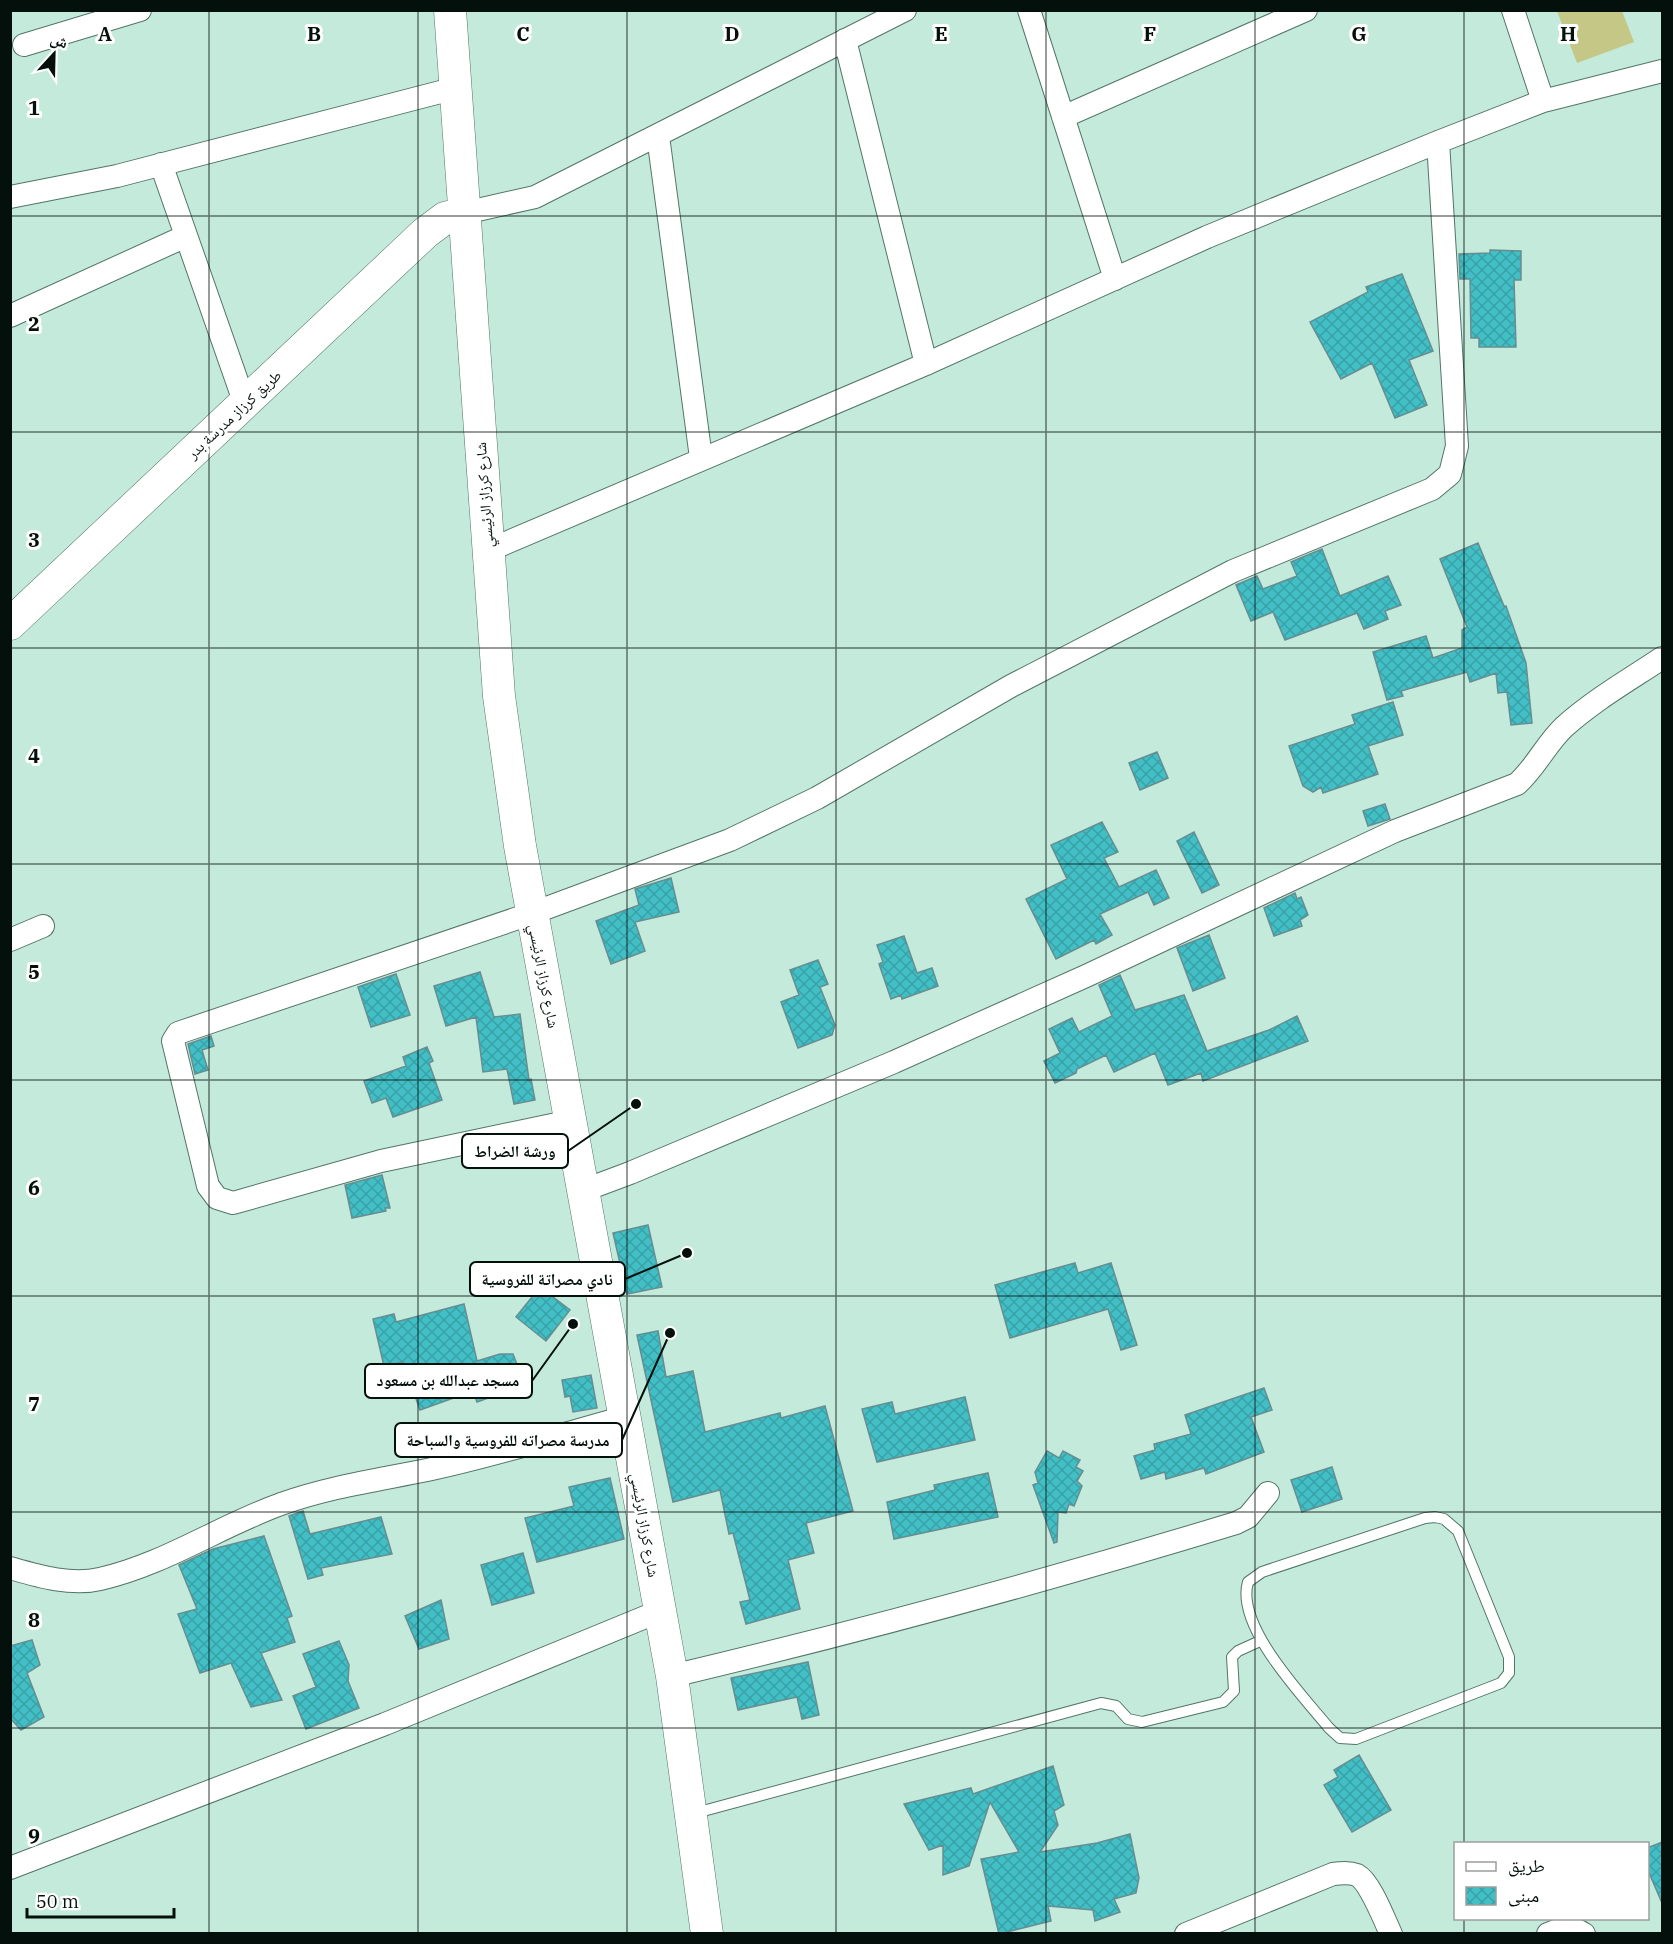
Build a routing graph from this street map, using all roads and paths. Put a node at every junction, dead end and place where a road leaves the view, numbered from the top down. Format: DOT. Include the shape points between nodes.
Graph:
graph roads {
  1 [pos="140,10"];
  2 [pos="450,10"];
  3 [pos="1029,10"];
  4 [pos="1306,10"];
  5 [pos="1513,10"];
  6 [pos="895,13"];
  7 [pos="845,40"];
  8 [pos="24,45"];
  9 [pos="1662,71"];
  10 [pos="456,88"];
  11 [pos="1544,101"];
  12 [pos="1063,117"];
  13 [pos="658,136"];
  14 [pos="1438,142"];
  15 [pos="161,164"];
  16 [pos="10,197"];
  17 [pos="464,213"];
  18 [pos="186,236"];
  19 [pos="1115,279"];
  20 [pos="10,316"];
  21 [pos="926,364"];
  22 [pos="245,404"];
  23 [pos="701,458"];
  24 [pos="487,551"];
  25 [pos="10,624"];
  26 [pos="1662,658"];
  27 [pos="533,913"];
  28 [pos="43,926"];
  29 [pos="10,940"];
  30 [pos="571,1121"];
  31 [pos="582,1191"];
  32 [pos="625,1417"];
  33 [pos="1268,1493"];
  34 [pos="10,1568"];
  35 [pos="660,1611"];
  36 [pos="1260,1641"];
  37 [pos="672,1676"];
  38 [pos="692,1814"];
  39 [pos="10,1868"];
  40 [pos="707,1934"];
  41 [pos="1186,1934"];
  42 [pos="1391,1934"];
  43 [pos="1548,1934"];
  44 [pos="1584,1934"];
  1 -- 8 [label="street"];
  2 -- 10 [label="street, شارع كرزاز الرئيسي"];
  3 -- 12 [label="street"];
  4 -- 12 [label="street"];
  5 -- 11 [label="street"];
  6 -- 7 [label="street"];
  7 -- 13 [label="street"];
  7 -- 21 [label="street"];
  9 -- 11 [label="street"];
  10 -- 15 [label="street"];
  10 -- 17 [label="street, شارع كرزاز الرئيسي"];
  11 -- 14 [label="street"];
  12 -- 19 [label="street"];
  13 -- 17 [label="street" via="535,197"];
  13 -- 23 [label="street"];
  14 -- 19 [label="street"];
  14 -- 27 [label="street" via="1457,446 1450,474 1432,489 1233,572 1011,686 817,798 730,840"];
  15 -- 16 [label="street"];
  15 -- 18 [label="street"];
  17 -- 22 [label="street, طريق كرزاز مدرسة بدر" via="445,218 425,233"];
  17 -- 24 [label="street, شارع كرزاز الرئيسي"];
  18 -- 20 [label="street"];
  18 -- 22 [label="street"];
  19 -- 21 [label="street"];
  21 -- 23 [label="street"];
  22 -- 25 [label="street, طريق كرزاز مدرسة بدر"];
  23 -- 24 [label="street"];
  24 -- 27 [label="street, شارع كرزاز الرئيسي" via="499,696"];
  26 -- 31 [label="street" via="1562,728 1517,784 1395,831 894,1062"];
  27 -- 30 [label="street, شارع كرزاز الرئيسي"];
  27 -- 30 [label="street" via="222,1017 178,1033 174,1041 208,1186 217,1198 233,1203 381,1161"];
  28 -- 29 [label="street"];
  30 -- 31 [label="street, شارع كرزاز الرئيسي"];
  31 -- 32 [label="street, شارع كرزاز الرئيسي"];
  32 -- 34 [label="street" via="520,1447 357,1482 281,1504 135,1568 98,1580 49,1579"];
  32 -- 35 [label="street, شارع كرزاز الرئيسي"];
  33 -- 37 [label="street" via="1248,1517 1236,1523 910,1618"];
  35 -- 37 [label="street, شارع كرزاز الرئيسي"];
  35 -- 39 [label="street" via="374,1728"];
  36 -- 36 [label="lane" via="1334,1734 1348,1741 1501,1683 1511,1665 1458,1531 1435,1517 1254,1576 1248,1582 1246,1598"];
  36 -- 38 [label="lane" via="1232,1657 1234,1692 1223,1702 1142,1722 1128,1719 1116,1706 1101,1703"];
  37 -- 38 [label="street, شارع كرزاز الرئيسي"];
  38 -- 40 [label="street, شارع كرزاز الرئيسي"];
  41 -- 42 [label="street" via="1333,1874 1346,1873 1358,1876 1367,1885"];
  43 -- 44 [label="street" via="1562,1928 1575,1928"];
}
